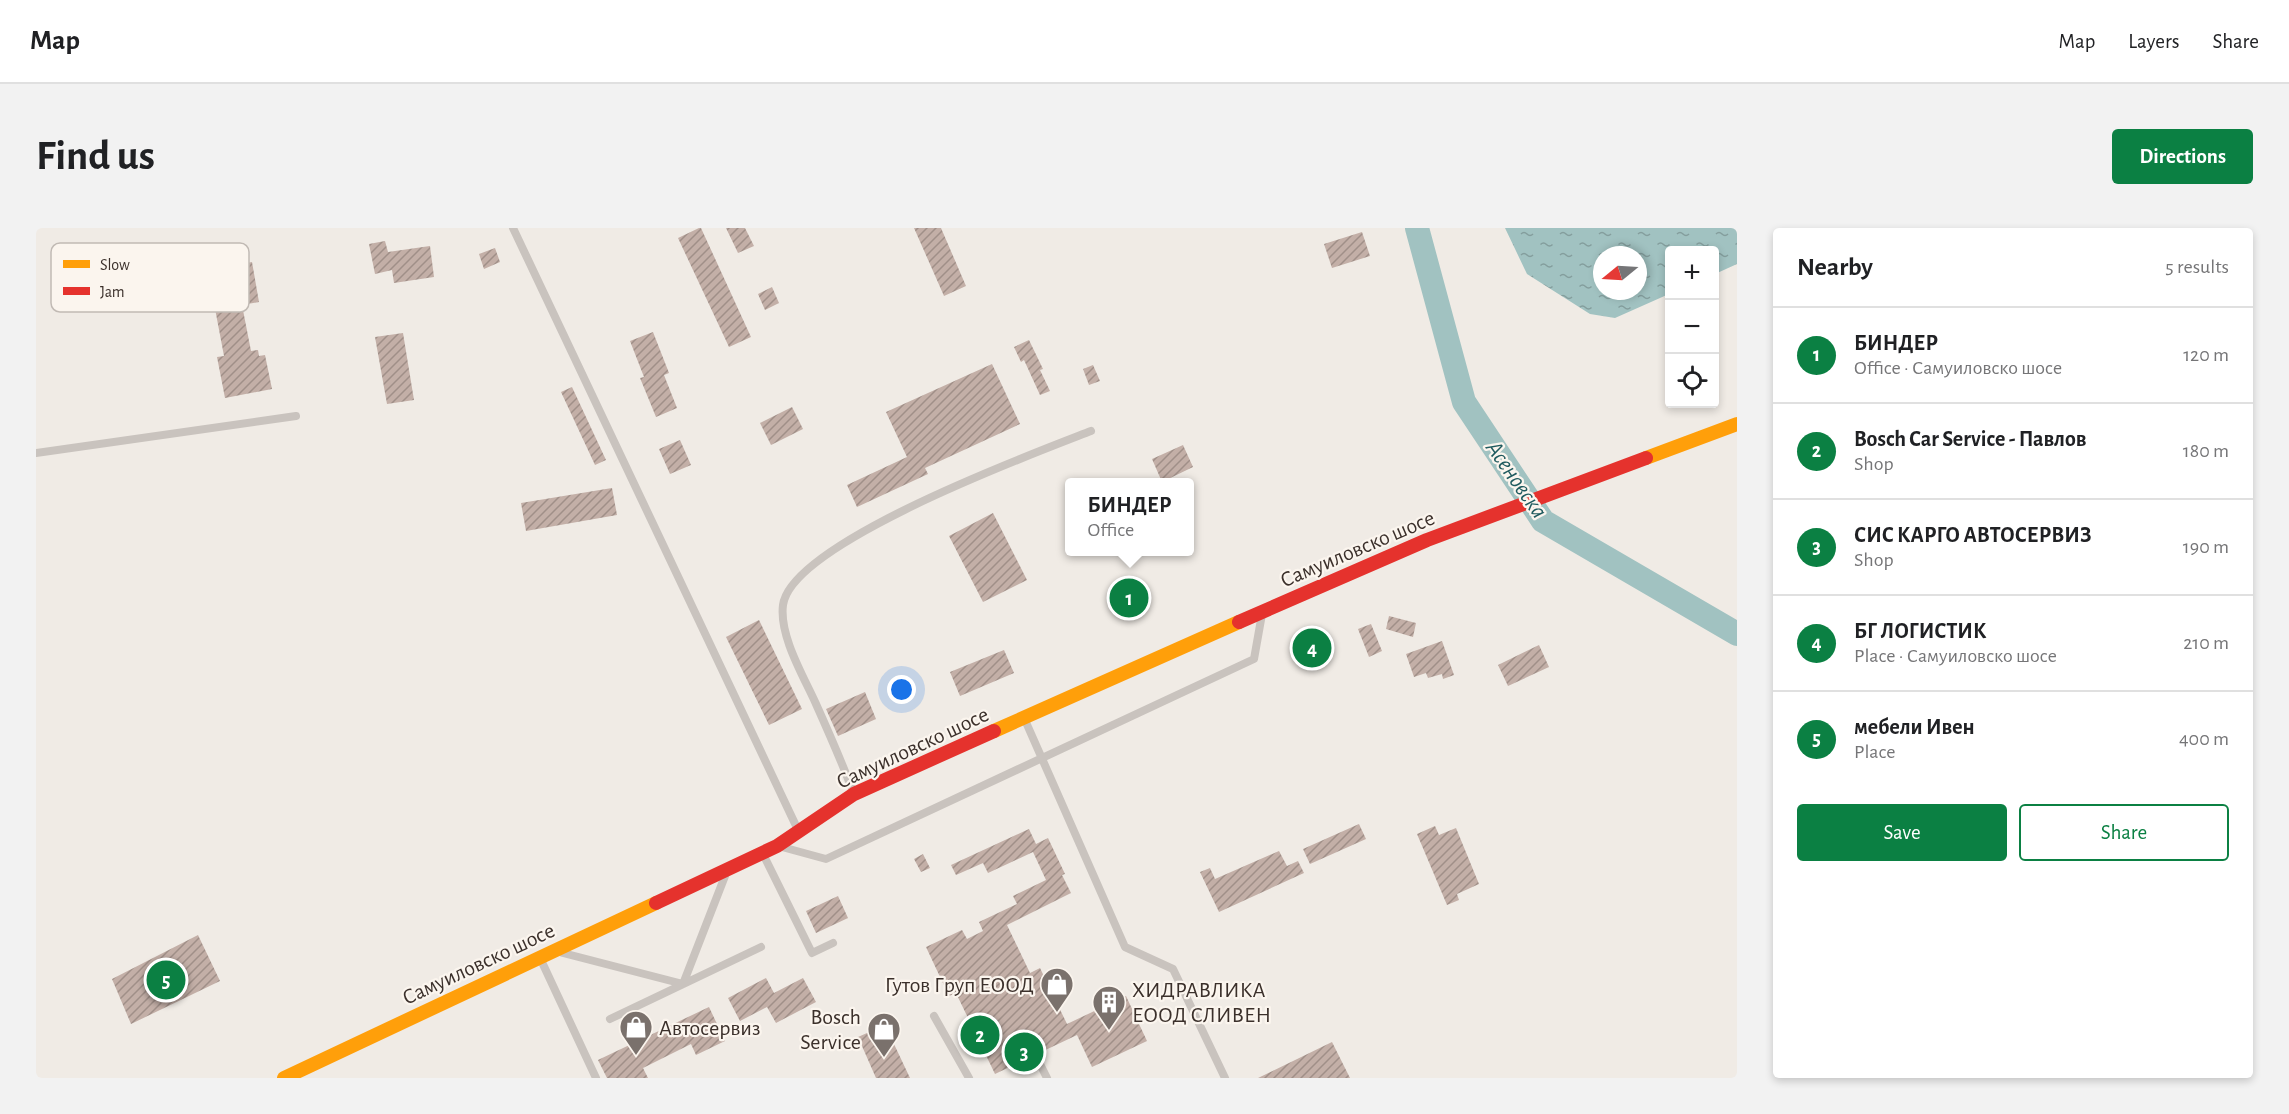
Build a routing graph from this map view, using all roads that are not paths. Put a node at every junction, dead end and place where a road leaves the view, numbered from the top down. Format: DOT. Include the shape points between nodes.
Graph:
graph roads {
  1 [pos="513,228"];
  2 [pos="296,416"];
  3 [pos="1737,424"];
  4 [pos="1090,431"];
  5 [pos="36,453"];
  6 [pos="1262,611"];
  7 [pos="1023,718"];
  8 [pos="1041,758"];
  9 [pos="854,794"];
  10 [pos="799,831"];
  11 [pos="777,846"];
  12 [pos="762,853"];
  13 [pos="728,869"];
  14 [pos="833,943"];
  15 [pos="761,947"];
  16 [pos="555,951"];
  17 [pos="540,958"];
  18 [pos="682,984"];
  19 [pos="934,1016"];
  20 [pos="610,1019"];
  21 [pos="1038,1060"];
  22 [pos="284,1078"];
  23 [pos="596,1078"];
  24 [pos="969,1078"];
  25 [pos="1047,1078"];
  26 [pos="1225,1078"];
  1 -- 10 [label="lane"];
  2 -- 5 [label="lane"];
  3 -- 6 [label="street, Самуиловско шосе" via="1473,523"];
  4 -- 9 [label="lane" via="906,509 826,553 795,579 783,605 785,634"];
  6 -- 7 [label="street, Самуиловско шосе"];
  6 -- 8 [label="lane" via="1254,659"];
  7 -- 8 [label="lane"];
  7 -- 9 [label="street, Самуиловско шосе"];
  8 -- 11 [label="lane" via="826,859"];
  8 -- 26 [label="lane" via="1125,947 1173,969"];
  9 -- 10 [label="street, Самуиловско шосе"];
  10 -- 11 [label="street, Самуиловско шосе"];
  11 -- 12 [label="street, Самуиловско шосе"];
  12 -- 13 [label="street, Самуиловско шосе"];
  12 -- 14 [label="lane" via="812,953"];
  13 -- 16 [label="street, Самуиловско шосе"];
  13 -- 18 [label="lane"];
  15 -- 18 [label="lane"];
  16 -- 17 [label="street, Самуиловско шосе"];
  16 -- 18 [label="lane"];
  17 -- 22 [label="street, Самуиловско шосе"];
  17 -- 23 [label="lane"];
  18 -- 20 [label="lane"];
  19 -- 24 [label="lane"];
  21 -- 25 [label="lane"];
}
